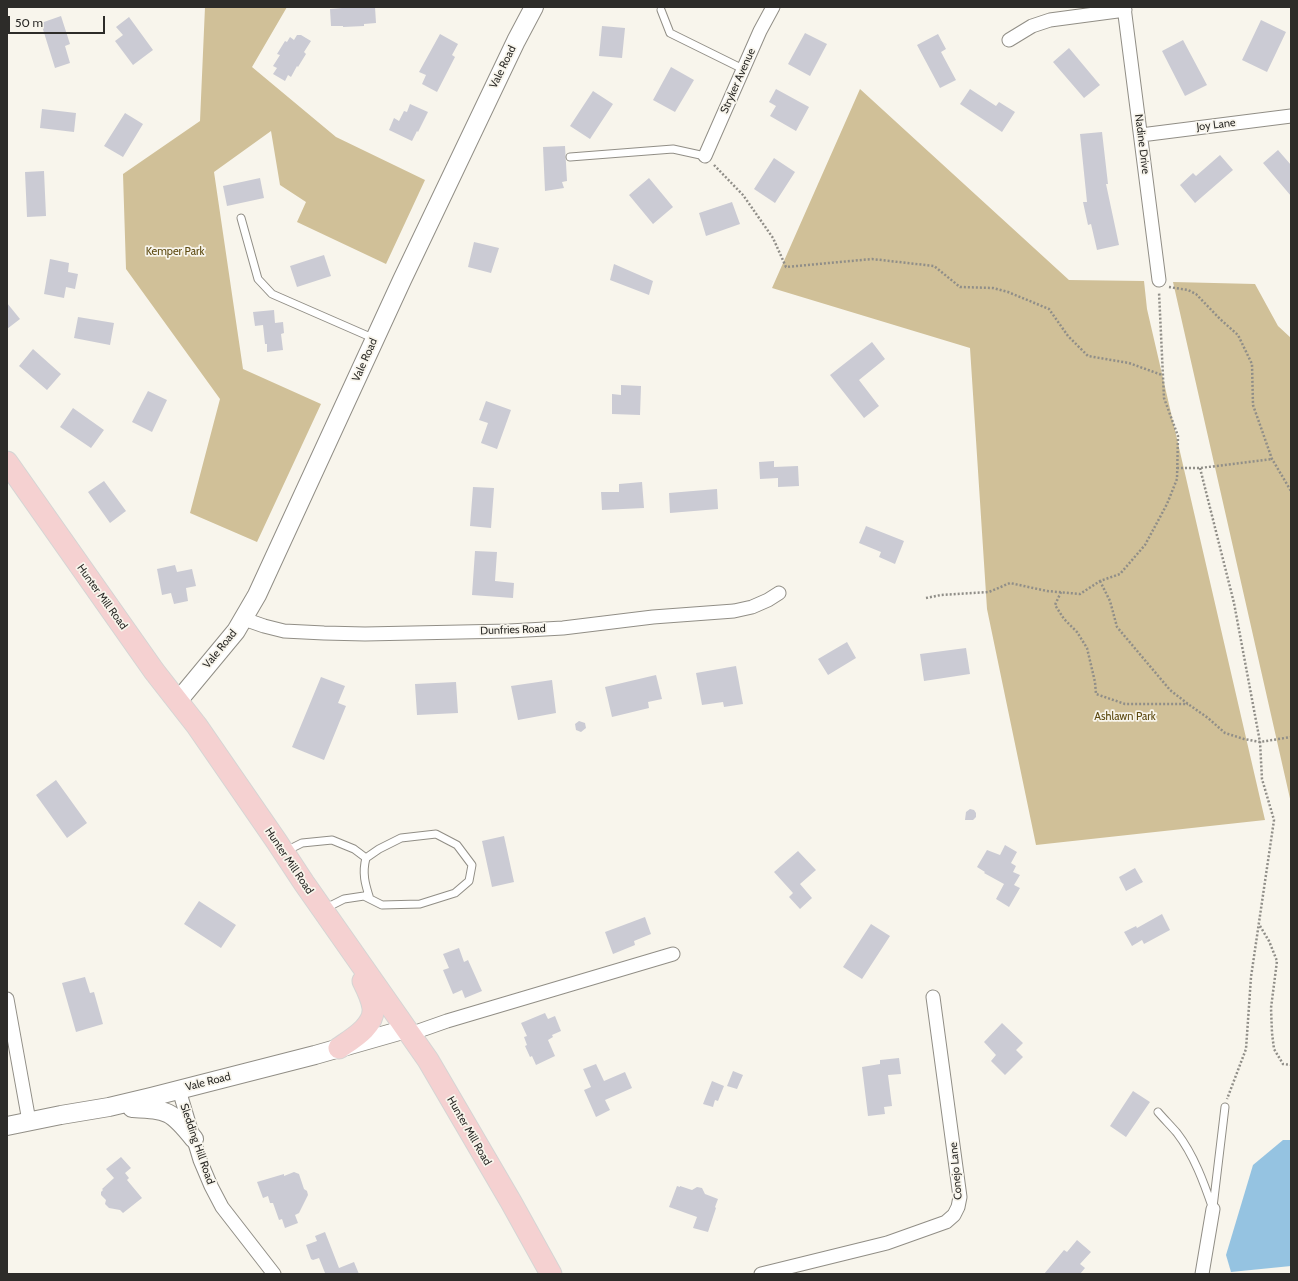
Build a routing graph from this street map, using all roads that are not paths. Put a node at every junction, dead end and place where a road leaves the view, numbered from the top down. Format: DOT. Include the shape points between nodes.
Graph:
graph roads {
  1 [pos="534,7"];
  2 [pos="774,7"];
  3 [pos="1125,9"];
  4 [pos="661,10"];
  5 [pos="1009,40"];
  6 [pos="743,69"];
  7 [pos="1291,116"];
  8 [pos="1141,135"];
  9 [pos="705,156"];
  10 [pos="570,157"];
  11 [pos="241,218"];
  12 [pos="1159,283"];
  13 [pos="375,339"];
  14 [pos="7,462"];
  15 [pos="779,593"];
  16 [pos="244,619"];
  17 [pos="178,701"];
  18 [pos="284,852"];
  19 [pos="366,858"];
  20 [pos="370,899"];
  21 [pos="322,910"];
  22 [pos="353,954"];
  23 [pos="673,954"];
  24 [pos="934,997"];
  25 [pos="7,999"];
  26 [pos="408,1031"];
  27 [pos="340,1048"];
  28 [pos="179,1090"];
  29 [pos="109,1107"];
  30 [pos="1225,1107"];
  31 [pos="1158,1112"];
  32 [pos="29,1121"];
  33 [pos="7,1126"];
  34 [pos="194,1139"];
  35 [pos="1213,1209"];
  36 [pos="274,1274"];
  37 [pos="551,1274"];
  38 [pos="761,1274"];
  39 [pos="1202,1274"];
  1 -- 13 [label="main road, Vale Road"];
  2 -- 6 [label="street, Stryker Avenue"];
  3 -- 5 [label="street" via="1050,20 1032,26"];
  3 -- 8 [label="street, Nadine Drive"];
  4 -- 6 [label="lane" via="670,33"];
  6 -- 9 [label="street, Stryker Avenue"];
  7 -- 8 [label="street, Joy Lane"];
  8 -- 12 [label="street, Nadine Drive"];
  9 -- 10 [label="lane" via="673,148"];
  11 -- 13 [label="lane" via="258,279 272,294"];
  13 -- 16 [label="main road, Vale Road" via="275,559"];
  14 -- 17 [label="main road, Hunter Mill Road"];
  15 -- 16 [label="street, Dunfries Road" via="752,607 734,611 509,631 324,633 284,631"];
  16 -- 17 [label="main road, Vale Road"];
  17 -- 18 [label="main road, Hunter Mill Road"];
  18 -- 19 [label="lane" via="302,843 332,840 354,849"];
  18 -- 21 [label="main road, Hunter Mill Road"];
  19 -- 20 [label="lane" via="363,869"];
  19 -- 20 [label="lane" via="401,838 436,834 457,845 472,865 469,881 455,893 420,904 382,905"];
  20 -- 21 [label="lane" via="364,896 344,899"];
  21 -- 22 [label="main road, Hunter Mill Road"];
  22 -- 26 [label="main road, Hunter Mill Road"];
  22 -- 27 [label="main road" via="372,1003 373,1013 365,1028"];
  23 -- 26 [label="street"];
  24 -- 38 [label="street, Conejo Lane" via="960,1197 954,1215 946,1222 887,1242"];
  25 -- 32 [label="street"];
  26 -- 27 [label="main road, Vale Road"];
  26 -- 37 [label="main road, Hunter Mill Road" via="428,1060"];
  27 -- 28 [label="main road, Vale Road"];
  28 -- 29 [label="main road, Vale Road"];
  28 -- 34 [label="street, Sledding Hill Road"];
  29 -- 32 [label="main road, Vale Road"];
  29 -- 34 [label="main road" via="165,1111 176,1117"];
  30 -- 35 [label="lane"];
  31 -- 35 [label="lane" via="1193,1158"];
  32 -- 33 [label="main road, Vale Road"];
  34 -- 36 [label="street, Sledding Hill Road" via="211,1186 222,1207"];
  35 -- 39 [label="street"];
}
